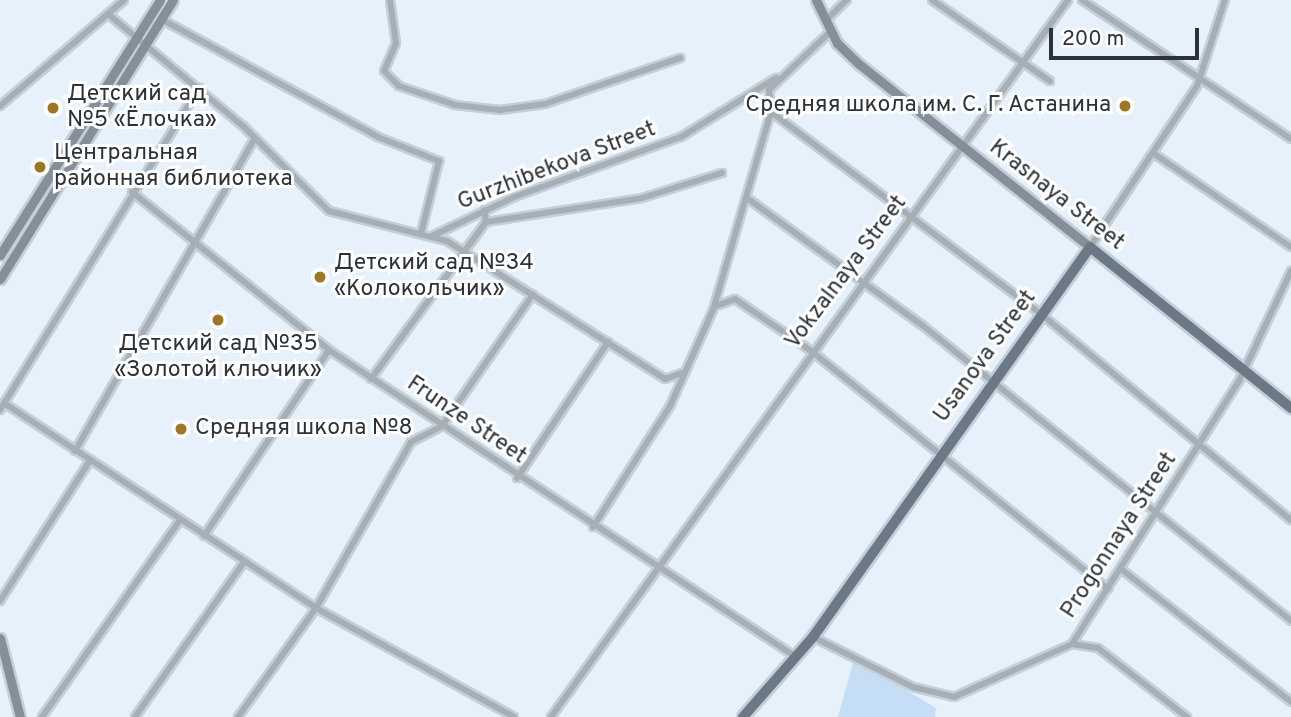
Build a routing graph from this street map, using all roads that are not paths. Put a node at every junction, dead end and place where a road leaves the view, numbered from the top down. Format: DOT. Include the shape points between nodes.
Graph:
graph roads {
  1 [pos="124,0"];
  2 [pos="160,0"];
  3 [pos="173,0"];
  4 [pos="390,0"];
  5 [pos="816,0"];
  6 [pos="847,0"];
  7 [pos="932,0"];
  8 [pos="1068,0"];
  9 [pos="1082,0"];
  10 [pos="1225,0"];
  11 [pos="108,14"];
  12 [pos="161,19"];
  13 [pos="827,20"];
  14 [pos="830,32"];
  15 [pos="135,39"];
  16 [pos="144,47"];
  17 [pos="680,58"];
  18 [pos="1024,63"];
  19 [pos="780,75"];
  20 [pos="1199,79"];
  21 [pos="1050,81"];
  22 [pos="199,88"];
  23 [pos="0,106"];
  24 [pos="771,112"];
  25 [pos="255,138"];
  26 [pos="1291,139"];
  27 [pos="963,147"];
  28 [pos="1153,153"];
  29 [pos="722,173"];
  30 [pos="132,192"];
  31 [pos="747,198"];
  32 [pos="484,210"];
  33 [pos="914,215"];
  34 [pos="486,222"];
  35 [pos="421,233"];
  36 [pos="432,236"];
  37 [pos="197,242"];
  38 [pos="1090,247"];
  39 [pos="1291,247"];
  40 [pos="463,250"];
  41 [pos="0,256"];
  42 [pos="9,264"];
  43 [pos="1291,271"];
  44 [pos="0,279"];
  45 [pos="863,279"];
  46 [pos="533,294"];
  47 [pos="713,310"];
  48 [pos="1041,314"];
  49 [pos="608,342"];
  50 [pos="329,350"];
  51 [pos="810,350"];
  52 [pos="1242,368"];
  53 [pos="685,372"];
  54 [pos="371,379"];
  55 [pos="991,383"];
  56 [pos="2,407"];
  57 [pos="1291,408"];
  58 [pos="442,426"];
  59 [pos="1200,445"];
  60 [pos="75,450"];
  61 [pos="938,455"];
  62 [pos="90,460"];
  63 [pos="517,478"];
  64 [pos="1157,514"];
  65 [pos="180,520"];
  66 [pos="1291,520"];
  67 [pos="593,527"];
  68 [pos="204,536"];
  69 [pos="244,562"];
  70 [pos="656,568"];
  71 [pos="1121,569"];
  72 [pos="1108,589"];
  73 [pos="0,601"];
  74 [pos="316,608"];
  75 [pos="1291,621"];
  76 [pos="813,637"];
  77 [pos="0,638"];
  78 [pos="1072,644"];
  79 [pos="796,657"];
  80 [pos="1291,702"];
  81 [pos="20,717"];
  82 [pos="42,717"];
  83 [pos="135,717"];
  84 [pos="239,717"];
  85 [pos="514,717"];
  86 [pos="551,717"];
  87 [pos="743,717"];
  88 [pos="1187,717"];
  1 -- 11 [label="street"];
  2 -- 15 [label="street"];
  3 -- 12 [label="street"];
  4 -- 17 [label="street" via="396,43 384,71 408,90 455,105 500,110 545,104"];
  5 -- 13 [label="street, Krasnaya Street"];
  6 -- 13 [label="street"];
  7 -- 18 [label="street"];
  8 -- 18 [label="street, Vokzalnaya Street"];
  9 -- 20 [label="street"];
  10 -- 20 [label="street, Usanova Street"];
  11 -- 15 [label="street"];
  11 -- 23 [label="street"];
  12 -- 16 [label="street"];
  12 -- 35 [label="street" via="377,137 439,162"];
  13 -- 14 [label="street, Krasnaya Street"];
  14 -- 19 [label="street, Gurzhibekova Street"];
  14 -- 27 [label="street, Krasnaya Street" via="859,64"];
  15 -- 16 [label="street"];
  15 -- 41 [label="street"];
  16 -- 22 [label="street"];
  16 -- 42 [label="street"];
  18 -- 21 [label="street"];
  18 -- 27 [label="street, Vokzalnaya Street"];
  19 -- 24 [label="street" via="766,99"];
  19 -- 32 [label="street, Gurzhibekova Street" via="681,137"];
  20 -- 26 [label="street"];
  20 -- 28 [label="street, Usanova Street"];
  22 -- 25 [label="street"];
  22 -- 30 [label="street"];
  24 -- 31 [label="street"];
  24 -- 33 [label="street"];
  25 -- 35 [label="street" via="341,219"];
  25 -- 37 [label="street"];
  27 -- 33 [label="street, Vokzalnaya Street"];
  27 -- 38 [label="street, Krasnaya Street"];
  28 -- 38 [label="street, Usanova Street"];
  28 -- 39 [label="street"];
  29 -- 34 [label="street" via="642,198"];
  30 -- 37 [label="street, Frunze Street"];
  30 -- 56 [label="street"];
  31 -- 45 [label="street"];
  31 -- 47 [label="street"];
  32 -- 34 [label="street"];
  32 -- 36 [label="street, Gurzhibekova Street"];
  33 -- 45 [label="street, Vokzalnaya Street"];
  33 -- 48 [label="street"];
  34 -- 40 [label="street"];
  35 -- 36 [label="street"];
  36 -- 40 [label="street"];
  37 -- 50 [label="street, Frunze Street"];
  37 -- 60 [label="street"];
  38 -- 48 [label="main road, Usanova Street"];
  38 -- 52 [label="main road, Krasnaya Street"];
  40 -- 46 [label="street"];
  40 -- 54 [label="street"];
  41 -- 42 [label="street"];
  42 -- 44 [label="street"];
  43 -- 52 [label="street, Progonnaya Street"];
  45 -- 51 [label="street, Vokzalnaya Street"];
  45 -- 55 [label="street"];
  46 -- 49 [label="street"];
  46 -- 58 [label="street"];
  47 -- 51 [label="street" via="735,299"];
  47 -- 53 [label="street"];
  48 -- 55 [label="main road, Usanova Street"];
  48 -- 59 [label="street"];
  49 -- 53 [label="street" via="665,379"];
  49 -- 63 [label="street"];
  50 -- 54 [label="street, Frunze Street"];
  50 -- 68 [label="street"];
  51 -- 61 [label="street"];
  51 -- 70 [label="street, Vokzalnaya Street"];
  52 -- 57 [label="main road, Krasnaya Street"];
  52 -- 59 [label="street, Progonnaya Street"];
  53 -- 67 [label="street"];
  54 -- 58 [label="street, Frunze Street"];
  55 -- 61 [label="main road, Usanova Street"];
  55 -- 64 [label="street"];
  56 -- 60 [label="street"];
  58 -- 63 [label="street, Frunze Street"];
  58 -- 74 [label="street" via="411,443"];
  59 -- 64 [label="street, Progonnaya Street"];
  59 -- 66 [label="street"];
  60 -- 62 [label="street"];
  61 -- 72 [label="street"];
  61 -- 76 [label="main road, Usanova Street"];
  62 -- 65 [label="street"];
  62 -- 73 [label="street"];
  63 -- 67 [label="street, Frunze Street"];
  64 -- 71 [label="street, Progonnaya Street"];
  64 -- 75 [label="street"];
  65 -- 68 [label="street"];
  65 -- 82 [label="street"];
  67 -- 70 [label="street, Frunze Street"];
  68 -- 69 [label="street"];
  69 -- 74 [label="street"];
  69 -- 83 [label="street"];
  70 -- 79 [label="street, Frunze Street"];
  70 -- 86 [label="street, Vokzalnaya Street"];
  71 -- 72 [label="street, Progonnaya Street"];
  71 -- 80 [label="street"];
  72 -- 78 [label="street, Progonnaya Street"];
  74 -- 84 [label="street"];
  74 -- 85 [label="street"];
  76 -- 78 [label="street, Progonnaya Street" via="913,687 954,697"];
  76 -- 79 [label="main road, Usanova Street"];
  77 -- 81 [label="street"];
  78 -- 88 [label="street" via="1098,648"];
  79 -- 87 [label="main road, Usanova Street"];
}
